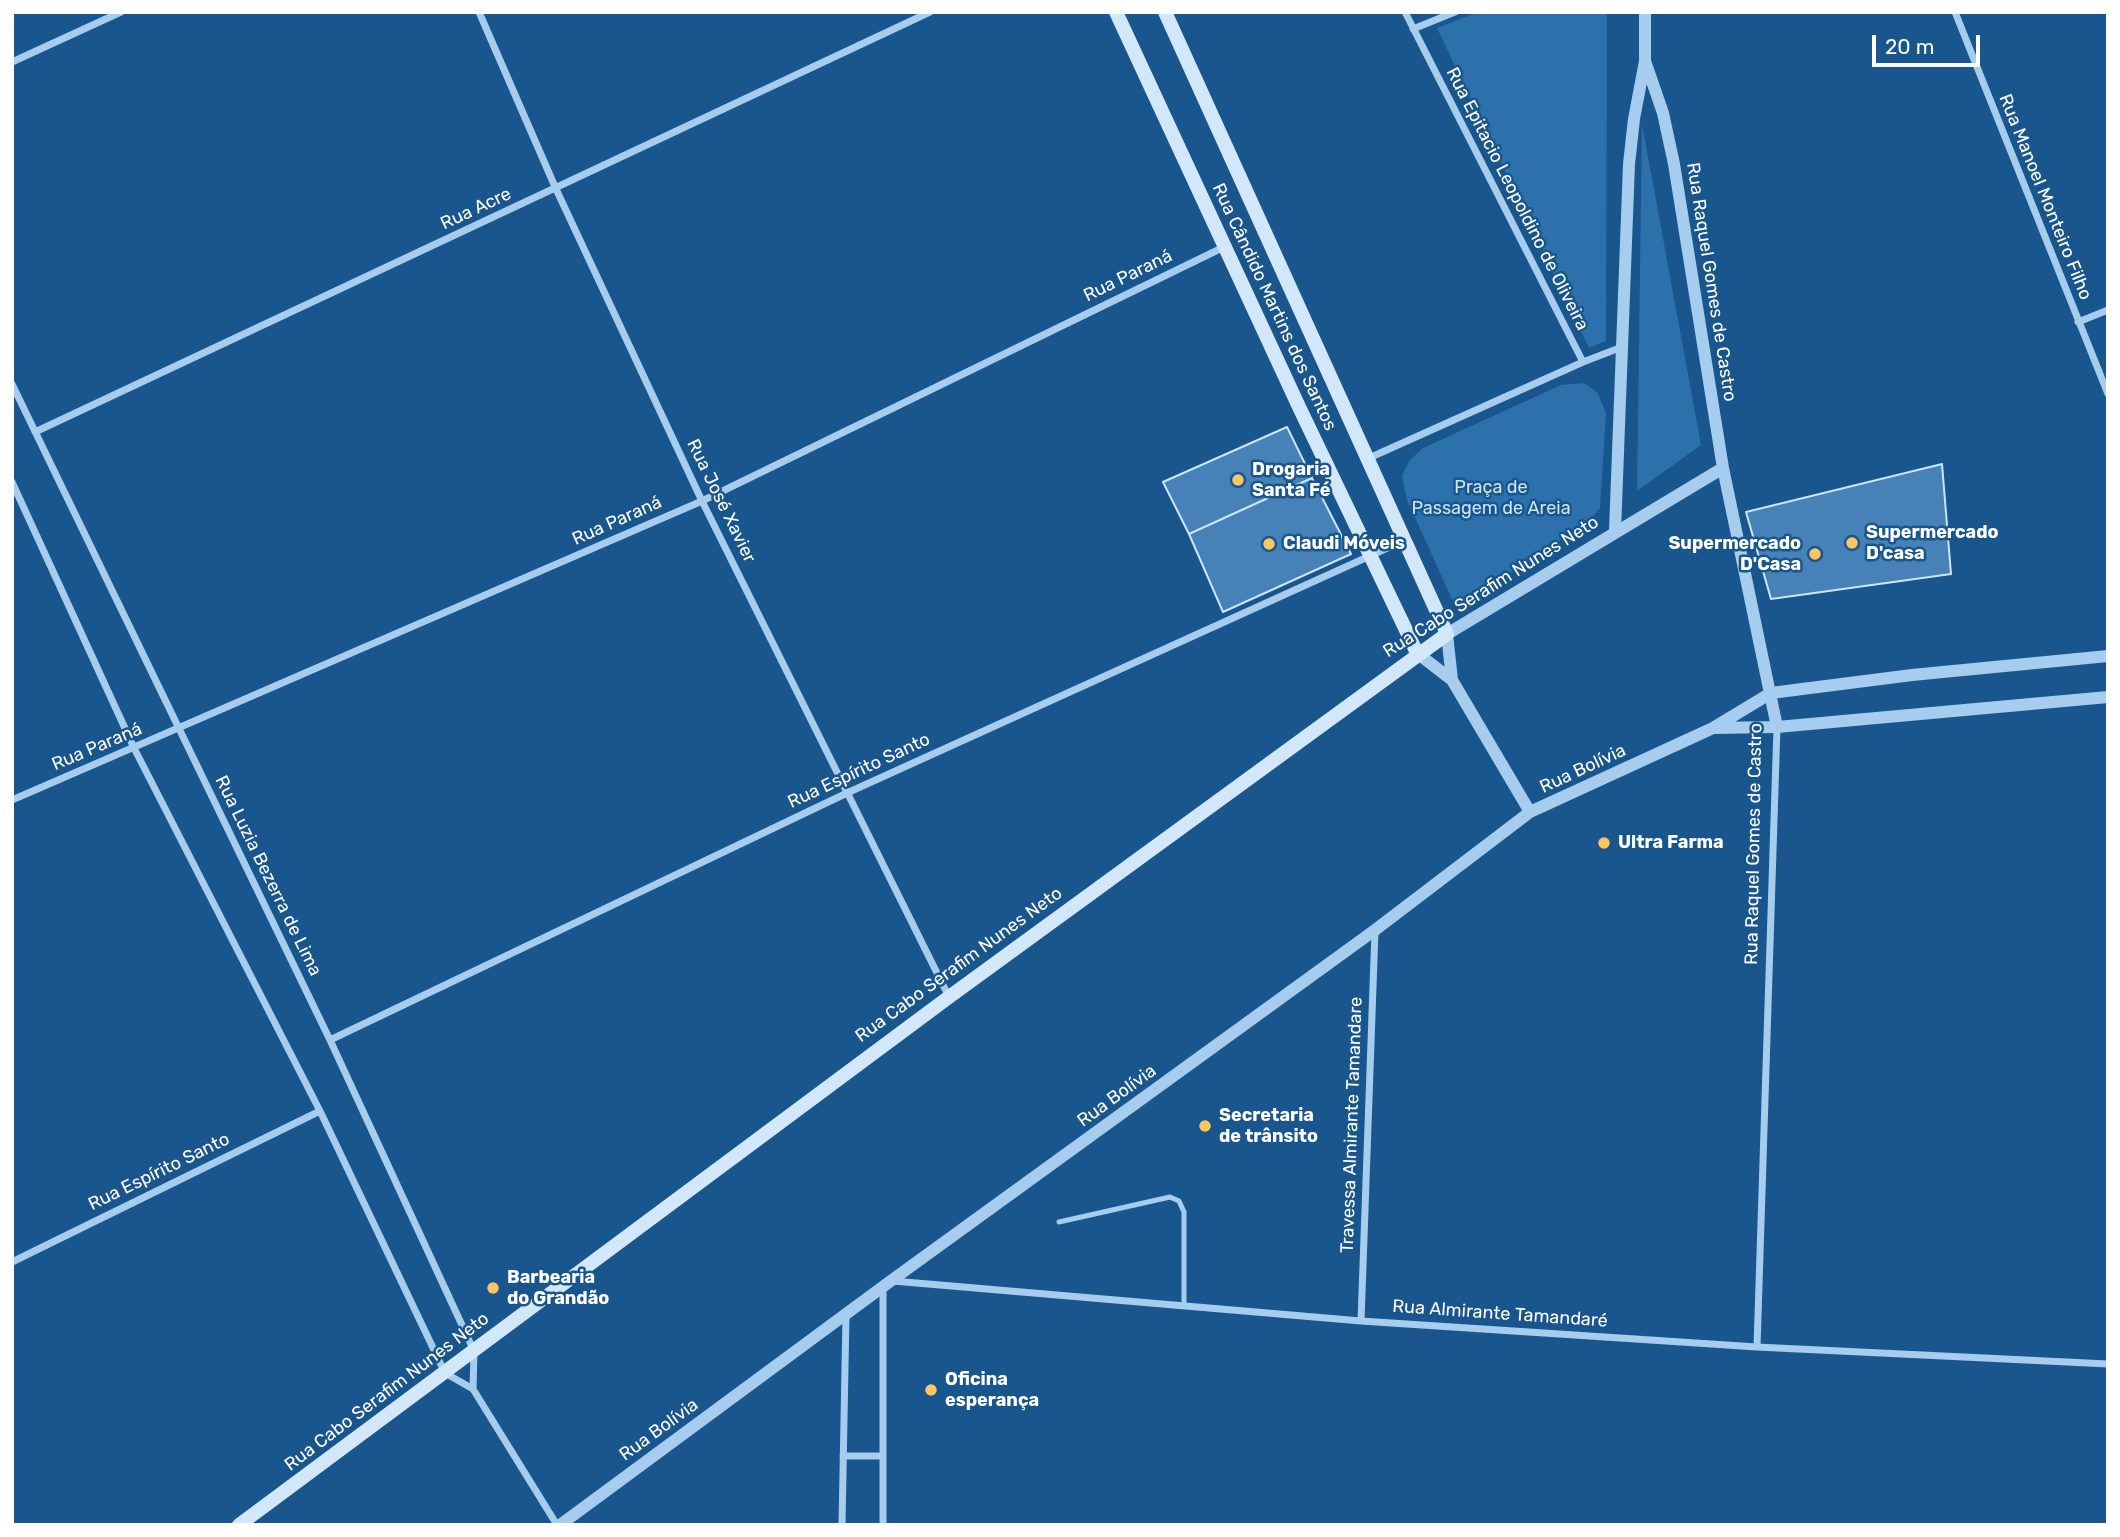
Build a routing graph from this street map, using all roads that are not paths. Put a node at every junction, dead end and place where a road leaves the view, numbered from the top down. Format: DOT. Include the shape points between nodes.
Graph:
graph roads {
  1 [pos="121,12"];
  2 [pos="479,12"];
  3 [pos="930,12"];
  4 [pos="1116,12"];
  5 [pos="1164,12"];
  6 [pos="1405,12"];
  7 [pos="1455,12"];
  8 [pos="1955,12"];
  9 [pos="1647,13"];
  10 [pos="1413,29"];
  11 [pos="1645,61"];
  12 [pos="12,62"];
  13 [pos="556,188"];
  14 [pos="1224,247"];
  15 [pos="2108,310"];
  16 [pos="2078,322"];
  17 [pos="1622,347"];
  18 [pos="1583,362"];
  19 [pos="12,384"];
  20 [pos="2108,394"];
  21 [pos="35,432"];
  22 [pos="1368,458"];
  23 [pos="1723,468"];
  24 [pos="12,482"];
  25 [pos="702,502"];
  26 [pos="1615,531"];
  27 [pos="1405,539"];
  28 [pos="1369,555"];
  29 [pos="1447,634"];
  30 [pos="1417,653"];
  31 [pos="2108,656"];
  32 [pos="1452,680"];
  33 [pos="1771,693"];
  34 [pos="2108,697"];
  35 [pos="1777,727"];
  36 [pos="1713,728"];
  37 [pos="180,729"];
  38 [pos="134,748"];
  39 [pos="847,793"];
  40 [pos="12,800"];
  41 [pos="1530,812"];
  42 [pos="1375,930"];
  43 [pos="948,997"];
  44 [pos="330,1040"];
  45 [pos="320,1111"];
  46 [pos="1059,1222"];
  47 [pos="12,1262"];
  48 [pos="887,1284"];
  49 [pos="1184,1305"];
  50 [pos="846,1315"];
  51 [pos="1361,1321"];
  52 [pos="1757,1347"];
  53 [pos="474,1351"];
  54 [pos="2108,1364"];
  55 [pos="445,1373"];
  56 [pos="473,1389"];
  57 [pos="843,1456"];
  58 [pos="883,1456"];
  59 [pos="239,1525"];
  60 [pos="559,1525"];
  61 [pos="842,1525"];
  62 [pos="883,1525"];
  1 -- 12 [label="street"];
  2 -- 13 [label="street, Rua José Xavier"];
  3 -- 13 [label="street, Rua Acre"];
  4 -- 14 [label="main road, Rua Cândido Martins dos Santos"];
  5 -- 22 [label="main road, Rua Cândido Martins dos Santos"];
  6 -- 10 [label="street, Rua Epitacio Leopoldino de Oliveira"];
  7 -- 10 [label="street"];
  8 -- 16 [label="street, Rua Manoel Monteiro Filho"];
  9 -- 11 [label="street, Rua Raquel Gomes de Castro"];
  10 -- 18 [label="street, Rua Epitacio Leopoldino de Oliveira"];
  11 -- 17 [label="street, Rua Raquel Gomes de Castro" via="1629,164"];
  11 -- 23 [label="street, Rua Raquel Gomes de Castro" via="1674,164"];
  13 -- 21 [label="street, Rua Acre"];
  13 -- 25 [label="street, Rua José Xavier"];
  14 -- 25 [label="street, Rua Paraná"];
  14 -- 28 [label="main road, Rua Cândido Martins dos Santos"];
  15 -- 16 [label="street"];
  16 -- 20 [label="street, Rua Manoel Monteiro Filho"];
  17 -- 18 [label="street"];
  17 -- 26 [label="street, Rua Raquel Gomes de Castro"];
  18 -- 22 [label="street"];
  19 -- 21 [label="street, Rua Luzia Bezerra de Lima"];
  21 -- 37 [label="street, Rua Luzia Bezerra de Lima"];
  22 -- 27 [label="main road, Rua Cândido Martins dos Santos"];
  23 -- 26 [label="street, Rua Cabo Serafim Nunes Neto"];
  23 -- 33 [label="street, Rua Raquel Gomes de Castro"];
  24 -- 38 [label="street"];
  25 -- 37 [label="street, Rua Paraná"];
  25 -- 39 [label="street, Rua José Xavier"];
  26 -- 29 [label="street, Rua Cabo Serafim Nunes Neto"];
  27 -- 28 [label="street, Rua Espírito Santo"];
  27 -- 29 [label="main road, Rua Cândido Martins dos Santos"];
  28 -- 30 [label="main road, Rua Cândido Martins dos Santos"];
  28 -- 39 [label="street, Rua Espírito Santo"];
  29 -- 30 [label="main road, Rua Cabo Serafim Nunes Neto"];
  29 -- 32 [label="street, Rua Cândido Martins dos Santos"];
  30 -- 32 [label="street, Rua Cândido Martins dos Santos"];
  30 -- 43 [label="main road, Rua Cabo Serafim Nunes Neto"];
  31 -- 33 [label="street, Rua Bolívia"];
  32 -- 41 [label="street, Rua Cândido Martins dos Santos"];
  33 -- 35 [label="street, Rua Raquel Gomes de Castro"];
  33 -- 36 [label="street, Rua Bolívia"];
  34 -- 35 [label="street, Rua Bolívia"];
  35 -- 36 [label="street, Rua Bolívia"];
  35 -- 52 [label="street, Rua Raquel Gomes de Castro"];
  36 -- 41 [label="street, Rua Bolívia"];
  37 -- 38 [label="street, Rua Paraná"];
  37 -- 44 [label="street, Rua Luzia Bezerra de Lima"];
  38 -- 40 [label="street, Rua Paraná"];
  38 -- 45 [label="street"];
  39 -- 43 [label="street, Rua José Xavier"];
  39 -- 44 [label="street, Rua Espírito Santo"];
  41 -- 42 [label="street, Rua Bolívia"];
  42 -- 48 [label="street, Rua Bolívia"];
  42 -- 51 [label="street, Travessa Almirante Tamandare"];
  43 -- 53 [label="main road, Rua Cabo Serafim Nunes Neto"];
  44 -- 53 [label="street, Rua Luzia Bezerra de Lima"];
  45 -- 47 [label="street, Rua Espírito Santo"];
  45 -- 55 [label="street"];
  46 -- 49 [label="lane" via="1170,1197 1179,1201 1184,1212"];
  48 -- 49 [label="street, Rua Almirante Tamandaré"];
  48 -- 50 [label="street, Rua Bolívia"];
  48 -- 58 [label="street"];
  49 -- 51 [label="street, Rua Almirante Tamandaré"];
  50 -- 57 [label="street"];
  50 -- 60 [label="street, Rua Bolívia"];
  51 -- 52 [label="street, Rua Almirante Tamandaré"];
  52 -- 54 [label="street, Rua Almirante Tamandaré"];
  53 -- 55 [label="main road, Rua Cabo Serafim Nunes Neto"];
  53 -- 56 [label="street, Rua Luzia Bezerra de Lima"];
  55 -- 56 [label="street"];
  55 -- 59 [label="main road, Rua Cabo Serafim Nunes Neto"];
  56 -- 60 [label="street"];
  57 -- 58 [label="street"];
  57 -- 61 [label="street"];
  58 -- 62 [label="street"];
}
